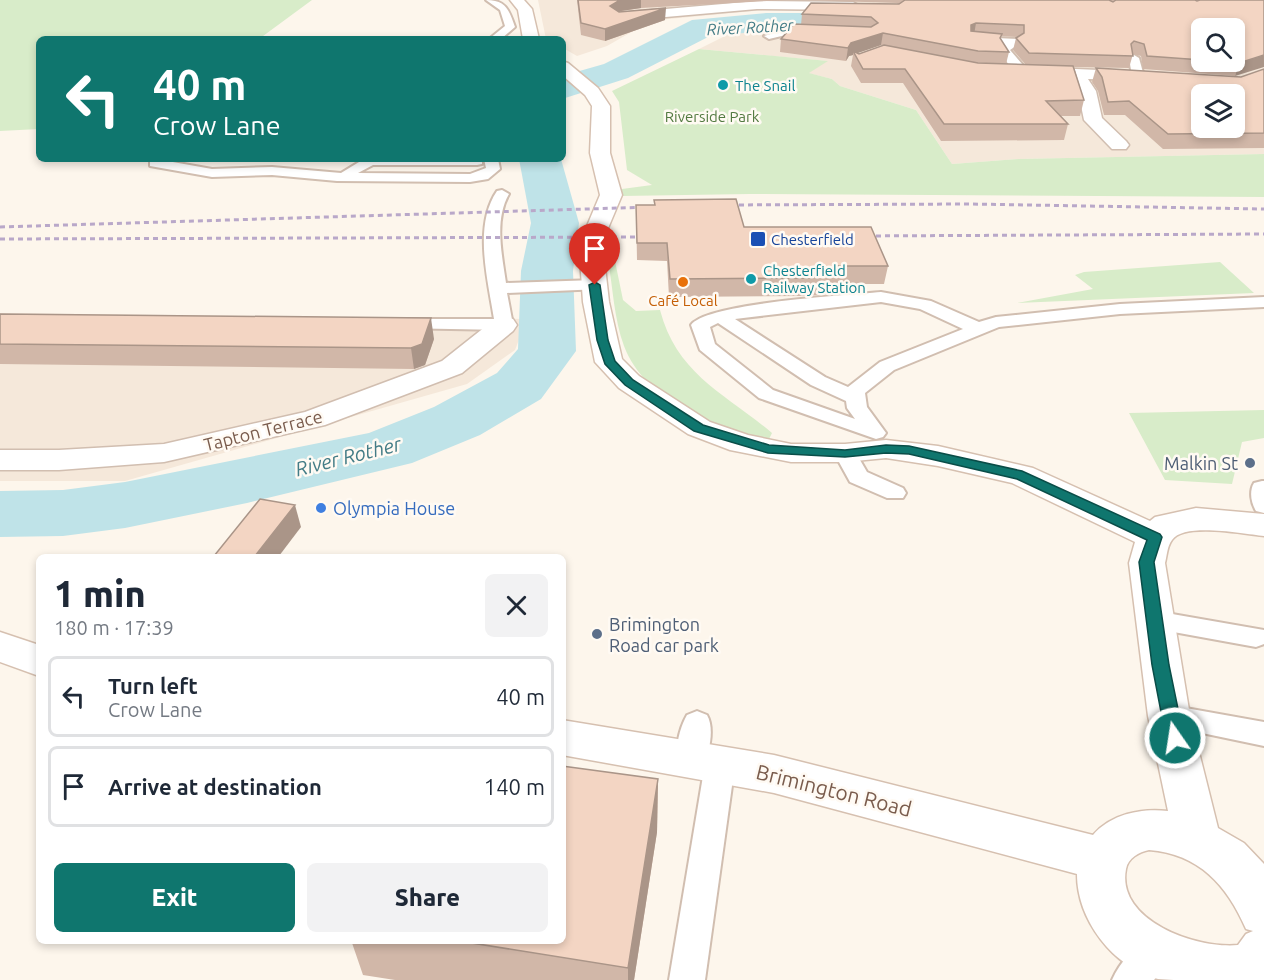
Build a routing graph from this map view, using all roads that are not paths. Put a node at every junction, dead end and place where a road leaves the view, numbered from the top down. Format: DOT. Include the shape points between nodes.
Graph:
graph roads {
  1 [pos="491,0"];
  2 [pos="517,0"];
  3 [pos="867,7"];
  4 [pos="618,17"];
  5 [pos="835,33"];
  6 [pos="498,36"];
  7 [pos="530,36"];
  8 [pos="769,36"];
  9 [pos="974,39"];
  10 [pos="1134,58"];
  11 [pos="567,69"];
  12 [pos="996,71"];
  13 [pos="1023,72"];
  14 [pos="1076,74"];
  15 [pos="1144,77"];
  16 [pos="1079,127"];
  17 [pos="1101,127"];
  18 [pos="1119,145"];
  19 [pos="369,162"];
  20 [pos="492,162"];
  21 [pos="155,163"];
  22 [pos="344,177"];
  23 [pos="502,194"];
  24 [pos="586,285"];
  25 [pos="503,288"];
  26 [pos="1264,302"];
  27 [pos="719,316"];
  28 [pos="384,324"];
  29 [pos="504,325"];
  30 [pos="977,328"];
  31 [pos="855,398"];
  32 [pos="881,441"];
  33 [pos="845,453"];
  34 [pos="0,460"];
  35 [pos="895,493"];
  36 [pos="1264,525"];
  37 [pos="1151,550"];
  38 [pos="1155,620"];
  39 [pos="1256,637"];
  40 [pos="0,647"];
  41 [pos="36,660"];
  42 [pos="1169,716"];
  43 [pos="1264,734"];
  44 [pos="566,737"];
  45 [pos="703,749"];
  46 [pos="1198,841"];
  47 [pos="1102,859"];
  48 [pos="1262,902"];
  49 [pos="1141,968"];
  50 [pos="1237,970"];
  51 [pos="687,980"];
  1 -- 6 [label="lane" via="504,9 510,27"];
  2 -- 7 [label="street" via="525,9"];
  3 -- 4 [label="street" via="758,5"];
  5 -- 8 [label="lane" via="790,31"];
  9 -- 13 [label="lane" via="1017,41 1004,49"];
  10 -- 15 [label="lane"];
  11 -- 24 [label="street" via="601,106 600,153 611,195 595,233"];
  12 -- 13 [label="street"];
  13 -- 14 [label="street"];
  14 -- 15 [label="street"];
  14 -- 17 [label="street" via="1087,91 1093,120"];
  16 -- 17 [label="street"];
  17 -- 18 [label="street"];
  19 -- 22 [label="lane"];
  20 -- 22 [label="lane" via="490,173 470,178"];
  21 -- 22 [label="lane" via="212,173 272,171"];
  23 -- 25 [label="lane" via="496,201 494,257"];
  24 -- 25 [label="lane"];
  24 -- 33 [label="street" via="609,362 661,405 699,428 741,443 791,453"];
  25 -- 29 [label="lane"];
  26 -- 30 [label="lane" via="1048,315"];
  27 -- 30 [label="lane" via="881,297 925,305"];
  27 -- 31 [label="lane" via="818,381"];
  27 -- 32 [label="lane" via="700,325 707,346 766,394"];
  28 -- 29 [label="lane"];
  29 -- 34 [label="street, Tapton Terrace" via="452,367 314,419 164,453"];
  30 -- 31 [label="lane" via="887,366 855,391"];
  31 -- 32 [label="lane" via="857,408"];
  32 -- 33 [label="street"];
  32 -- 37 [label="street" via="1022,476"];
  33 -- 35 [label="lane" via="858,477"];
  36 -- 37 [label="street" via="1197,519 1167,525"];
  37 -- 38 [label="street"];
  38 -- 39 [label="lane"];
  38 -- 42 [label="street"];
  40 -- 41 [label="street"];
  42 -- 43 [label="lane"];
  42 -- 46 [label="street"];
  44 -- 45 [label="street, Brimington Road"];
  45 -- 47 [label="street, Brimington Road" via="796,779"];
  45 -- 51 [label="lane"];
  46 -- 47 [label="street" via="1167,831 1137,831 1115,841"];
  46 -- 48 [label="street" via="1243,874"];
  47 -- 49 [label="street" via="1100,882 1107,908"];
  49 -- 50 [label="street" via="1187,973"];
}
